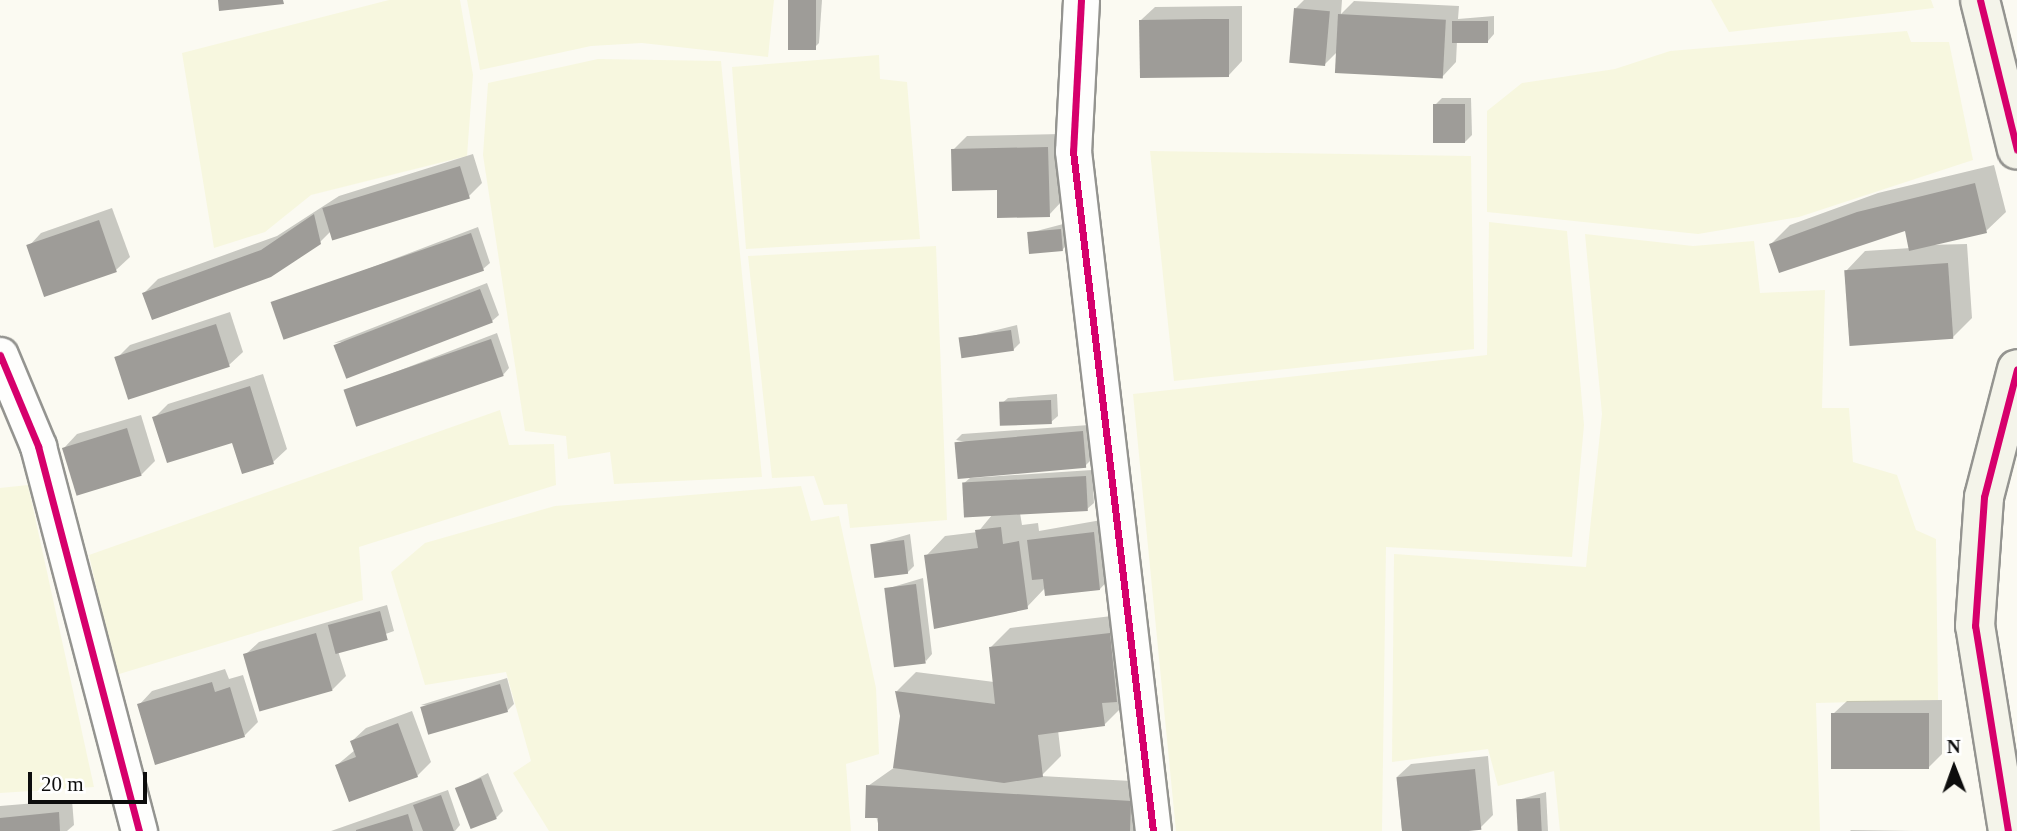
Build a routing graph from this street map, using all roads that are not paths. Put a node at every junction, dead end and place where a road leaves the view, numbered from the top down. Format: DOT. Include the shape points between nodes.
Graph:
graph roads {
  1 [pos="1082,0"];
  2 [pos="1980,0"];
  3 [pos="2017,150"];
  4 [pos="0,355"];
  5 [pos="2017,369"];
  6 [pos="139,831"];
  7 [pos="1153,831"];
  8 [pos="2008,831"];
  1 -- 7 [label="street" via="1073,151"];
  2 -- 3 [label="street"];
  4 -- 6 [label="street" via="38,446"];
  5 -- 8 [label="street" via="1984,497 1975,626"];
}
